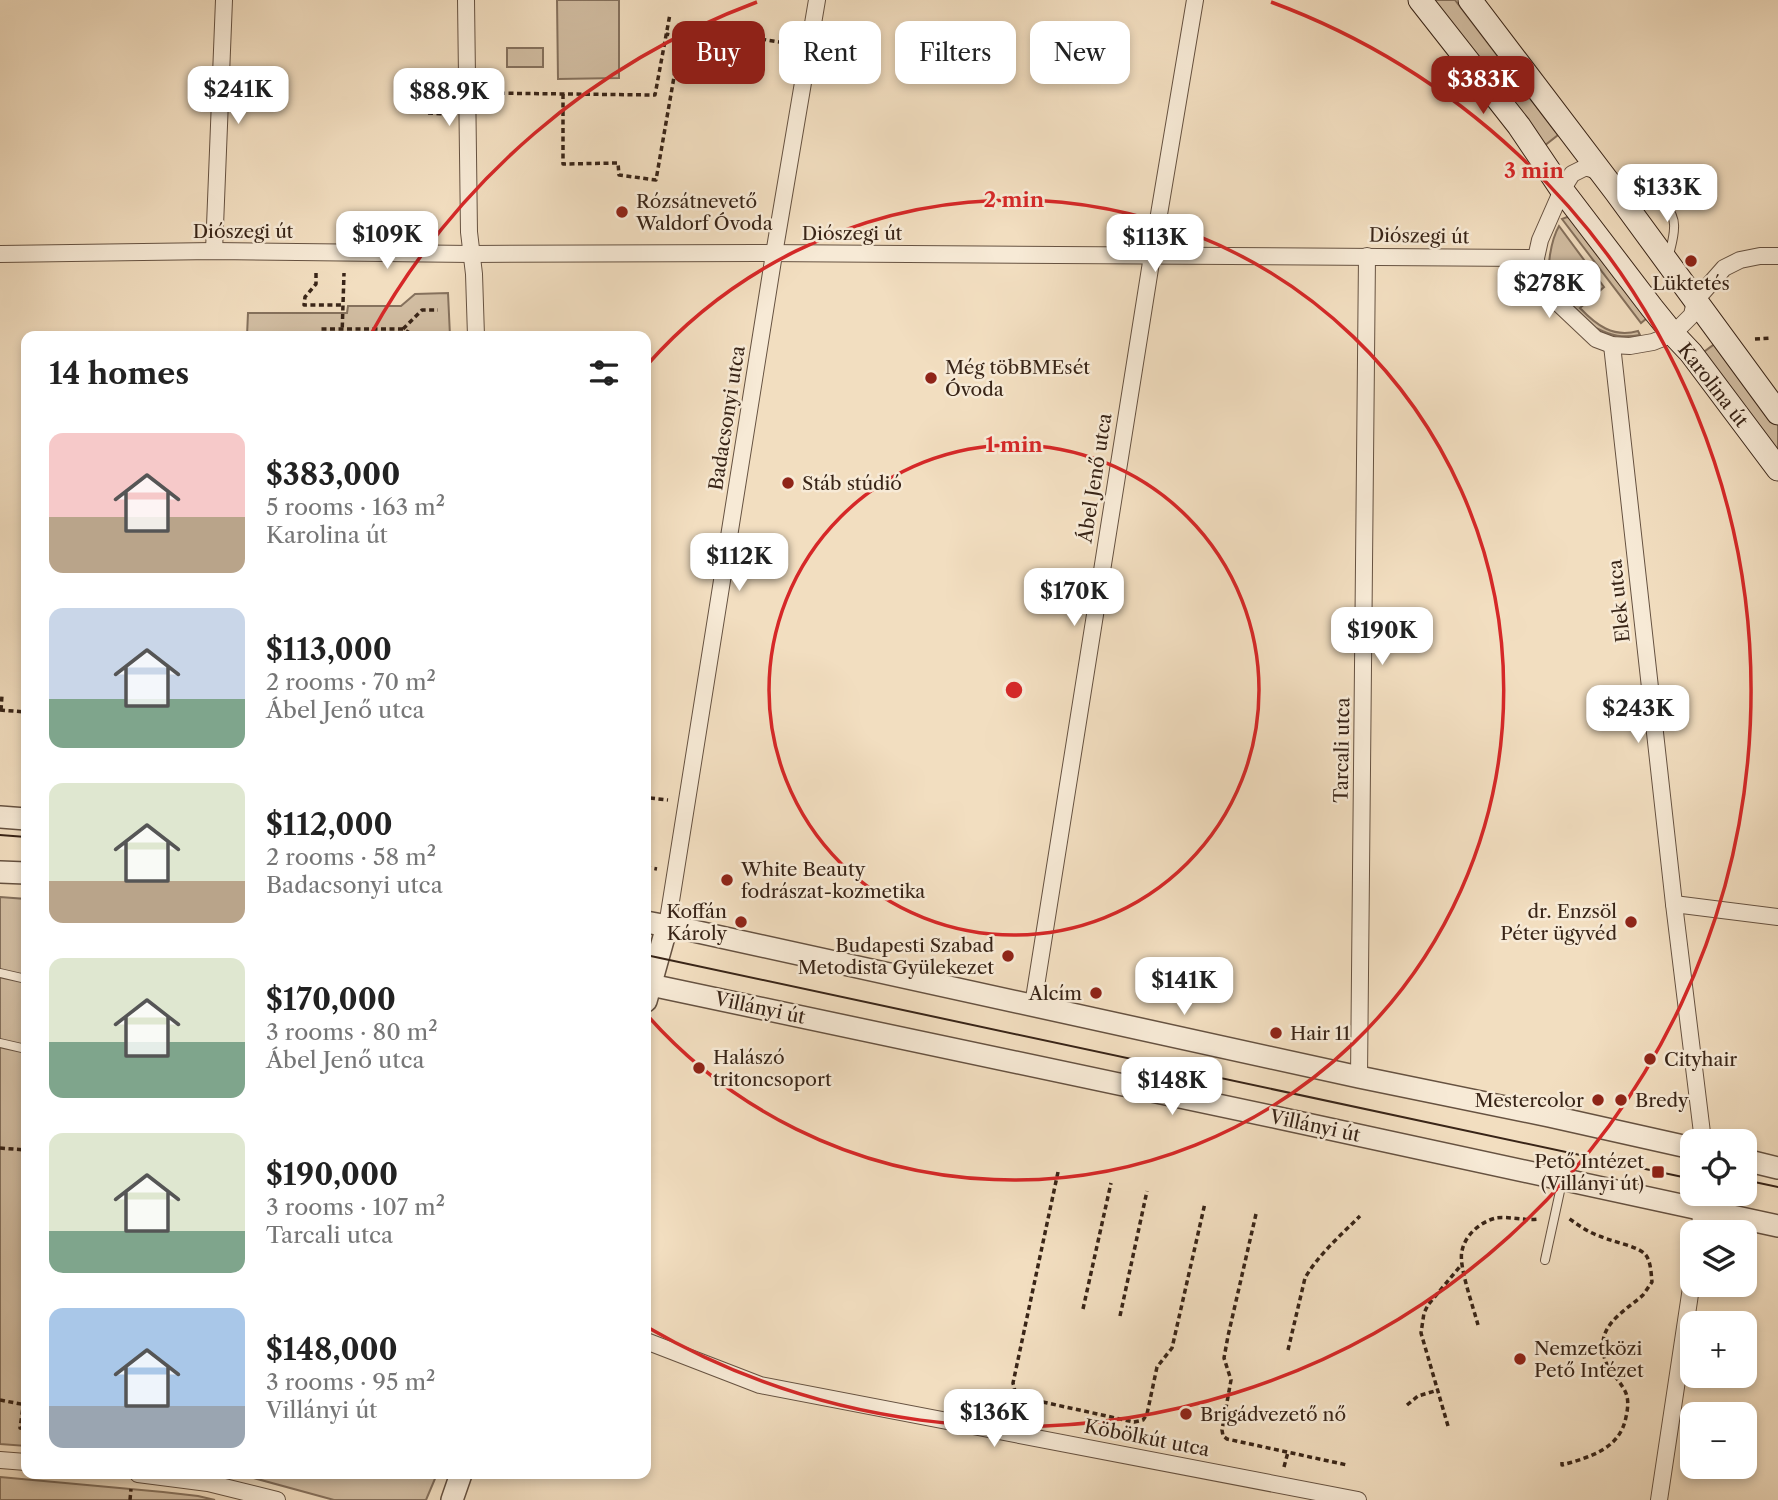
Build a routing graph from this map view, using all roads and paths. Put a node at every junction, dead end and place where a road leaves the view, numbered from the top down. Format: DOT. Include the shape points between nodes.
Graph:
graph roads {
  1 [pos="224,0"];
  2 [pos="466,0"];
  3 [pos="817,0"];
  4 [pos="1195,0"];
  5 [pos="1420,0"];
  6 [pos="1469,0"];
  7 [pos="670,14"];
  8 [pos="666,34"];
  9 [pos="467,92"];
  10 [pos="563,94"];
  11 [pos="428,113"];
  12 [pos="447,114"];
  13 [pos="1609,182"];
  14 [pos="1562,190"];
  15 [pos="215,251"];
  16 [pos="0,254"];
  17 [pos="471,254"];
  18 [pos="774,254"];
  19 [pos="1152,256"];
  20 [pos="1367,256"];
  21 [pos="1778,256"];
  22 [pos="1536,258"];
  23 [pos="1667,262"];
  24 [pos="316,273"];
  25 [pos="344,273"];
  26 [pos="1696,301"];
  27 [pos="342,305"];
  28 [pos="438,310"];
  29 [pos="403,328"];
  30 [pos="342,329"];
  31 [pos="320,331"];
  32 [pos="406,331"];
  33 [pos="476,331"];
  34 [pos="1673,334"];
  35 [pos="1771,338"];
  36 [pos="1755,339"];
  37 [pos="1612,345"];
  38 [pos="1778,413"];
  39 [pos="1778,469"];
  40 [pos="2,695"];
  41 [pos="1,710"];
  42 [pos="21,712"];
  43 [pos="651,797"];
  44 [pos="668,800"];
  45 [pos="0,817"];
  46 [pos="21,819"];
  47 [pos="651,868"];
  48 [pos="657,869"];
  49 [pos="0,872"];
  50 [pos="21,873"];
  51 [pos="1674,904"];
  52 [pos="1778,917"];
  53 [pos="656,924"];
  54 [pos="651,965"];
  55 [pos="0,973"];
  56 [pos="21,978"];
  57 [pos="651,991"];
  58 [pos="1033,1006"];
  59 [pos="0,1043"];
  60 [pos="21,1048"];
  61 [pos="1359,1077"];
  62 [pos="1702,1129"];
  63 [pos="1680,1145"];
  64 [pos="0,1148"];
  65 [pos="21,1150"];
  66 [pos="1757,1163"];
  67 [pos="1778,1168"];
  68 [pos="1058,1172"];
  69 [pos="1563,1179"];
  70 [pos="1111,1183"];
  71 [pos="1147,1191"];
  72 [pos="1205,1203"];
  73 [pos="1701,1212"];
  74 [pos="1256,1214"];
  75 [pos="1360,1216"];
  76 [pos="1554,1216"];
  77 [pos="1778,1226"];
  78 [pos="1545,1260"];
  79 [pos="1462,1264"];
  80 [pos="1690,1297"];
  81 [pos="1083,1309"];
  82 [pos="1120,1316"];
  83 [pos="1478,1325"];
  84 [pos="651,1343"];
  85 [pos="1288,1350"];
  86 [pos="1438,1390"];
  87 [pos="0,1401"];
  88 [pos="21,1404"];
  89 [pos="1407,1405"];
  90 [pos="1448,1426"];
  91 [pos="0,1460"];
  92 [pos="21,1462"];
  93 [pos="1562,1462"];
  94 [pos="1347,1465"];
  95 [pos="177,1479"];
  96 [pos="459,1479"];
  97 [pos="277,1500"];
  98 [pos="452,1500"];
  99 [pos="1358,1500"];
  100 [pos="1659,1500"];
  1 -- 15 [label="street"];
  2 -- 9 [label="street"];
  3 -- 18 [label="street, Badacsonyi utca"];
  4 -- 19 [label="street, Ábel Jenő utca"];
  5 -- 14 [label="main road, Karolina út" via="1519,126"];
  6 -- 13 [label="main road, Karolina út"];
  7 -- 8 [label="path"];
  8 -- 10 [label="path" via="655,95"];
  8 -- 10 [label="path" via="681,37 656,180 619,175 618,163 563,164"];
  9 -- 10 [label="path"];
  9 -- 17 [label="street"];
  11 -- 12 [label="path"];
  13 -- 14 [label="street" via="1586,167 1572,174"];
  13 -- 23 [label="main road, Karolina út"];
  13 -- 23 [label="lane" via="1657,193 1671,212 1674,226"];
  14 -- 22 [label="street"];
  14 -- 34 [label="main road, Karolina út"];
  15 -- 16 [label="street, Diószegi út"];
  15 -- 17 [label="street, Diószegi út"];
  17 -- 18 [label="street, Diószegi út"];
  17 -- 33 [label="street"];
  18 -- 19 [label="street, Diószegi út"];
  18 -- 53 [label="street, Badacsonyi utca"];
  19 -- 20 [label="street, Diószegi út"];
  19 -- 58 [label="street, Ábel Jenő utca"];
  20 -- 22 [label="street, Diószegi út"];
  20 -- 61 [label="street, Tarcali utca"];
  21 -- 26 [label="street" via="1740,260 1724,268"];
  22 -- 37 [label="street" via="1542,288 1596,339"];
  23 -- 26 [label="main road, Karolina út"];
  24 -- 27 [label="path" via="316,284 304,305"];
  25 -- 27 [label="path"];
  26 -- 34 [label="street" via="1692,315"];
  26 -- 38 [label="main road, Karolina út"];
  27 -- 30 [label="path"];
  28 -- 29 [label="path" via="422,310"];
  29 -- 30 [label="path"];
  29 -- 32 [label="path"];
  30 -- 31 [label="path"];
  34 -- 37 [label="street, Karolina út" via="1647,343"];
  34 -- 39 [label="main road, Karolina út"];
  35 -- 36 [label="path"];
  37 -- 51 [label="street, Elek utca"];
  40 -- 41 [label="path"];
  41 -- 42 [label="path"];
  43 -- 44 [label="path"];
  45 -- 46 [label="street"];
  47 -- 48 [label="path"];
  49 -- 50 [label="street"];
  51 -- 52 [label="street"];
  51 -- 62 [label="street, Elek utca"];
  53 -- 54 [label="street"];
  53 -- 58 [label="street"];
  55 -- 56 [label="lane"];
  57 -- 69 [label="street, Villányi út"];
  58 -- 61 [label="street"];
  59 -- 60 [label="lane"];
  61 -- 63 [label="street"];
  64 -- 65 [label="path"];
  66 -- 67 [label="street"];
  68 -- 72 [label="path" via="1013,1383 1015,1391 1020,1397 1134,1422 1147,1414 1157,1367 1172,1348"];
  69 -- 73 [label="street, Villányi út"];
  69 -- 76 [label="lane"];
  70 -- 81 [label="path"];
  71 -- 82 [label="path"];
  73 -- 77 [label="street, Villányi út"];
  74 -- 94 [label="path" via="1224,1359 1231,1380 1223,1436"];
  75 -- 85 [label="path" via="1304,1278"];
  76 -- 78 [label="lane"];
  76 -- 79 [label="path" via="1531,1220 1501,1217 1481,1224 1466,1241"];
  76 -- 93 [label="path" via="1566,1216 1599,1236 1645,1254 1652,1282 1623,1310 1602,1342 1607,1366 1628,1403 1622,1432 1606,1450"];
  79 -- 83 [label="path"];
  79 -- 86 [label="path" via="1429,1305 1420,1332"];
  80 -- 100 [label="street"];
  84 -- 99 [label="street, Köbölkút utca" via="760,1385"];
  86 -- 89 [label="path"];
  86 -- 90 [label="path"];
  87 -- 88 [label="path"];
  91 -- 92 [label="street"];
  95 -- 97 [label="street"];
  96 -- 98 [label="street"];
}
